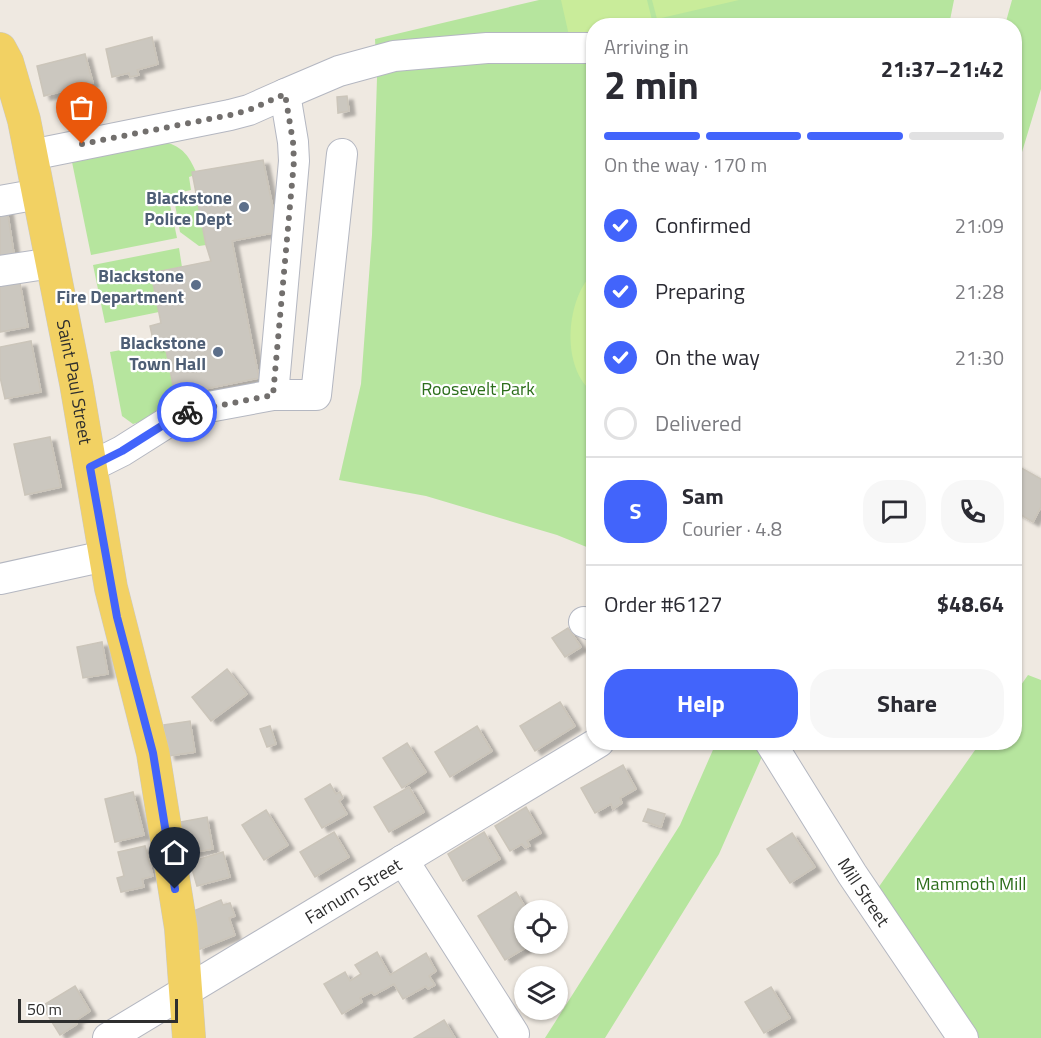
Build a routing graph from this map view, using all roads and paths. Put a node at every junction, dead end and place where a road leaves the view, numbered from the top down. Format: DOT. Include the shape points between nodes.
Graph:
graph roads {
  1 [pos="586,48"];
  2 [pos="3,56"];
  3 [pos="285,94"];
  4 [pos="342,154"];
  5 [pos="31,155"];
  6 [pos="39,194"];
  7 [pos="0,201"];
  8 [pos="288,229"];
  9 [pos="332,233"];
  10 [pos="52,263"];
  11 [pos="0,271"];
  12 [pos="273,395"];
  13 [pos="90,467"];
  14 [pos="105,556"];
  15 [pos="0,579"];
  16 [pos="586,750"];
  17 [pos="775,750"];
  18 [pos="403,860"];
  19 [pos="186,991"];
  20 [pos="514,1034"];
  21 [pos="108,1038"];
  22 [pos="189,1038"];
  23 [pos="963,1038"];
  1 -- 3 [label="street" via="487,48 394,56 339,71"];
  2 -- 5 [label="main road, Saint Paul Street"];
  3 -- 5 [label="street" via="230,115"];
  3 -- 8 [label="street" via="293,142"];
  4 -- 9 [label="street"];
  5 -- 6 [label="main road, Saint Paul Street"];
  6 -- 7 [label="street"];
  6 -- 10 [label="main road, Saint Paul Street"];
  8 -- 9 [label="street"];
  8 -- 12 [label="street"];
  9 -- 12 [label="street" via="316,395"];
  10 -- 11 [label="street"];
  10 -- 13 [label="main road, Saint Paul Street"];
  12 -- 13 [label="street" via="179,415"];
  13 -- 14 [label="main road, Saint Paul Street"];
  14 -- 15 [label="street"];
  14 -- 19 [label="main road, Saint Paul Street" via="153,753 181,928"];
  16 -- 18 [label="street, Farnum Street"];
  17 -- 23 [label="street, Mill Street" via="852,874"];
  18 -- 19 [label="street, Farnum Street"];
  18 -- 20 [label="street"];
  19 -- 21 [label="street, Farnum Street"];
  19 -- 22 [label="main road, Saint Paul Street"];
}
